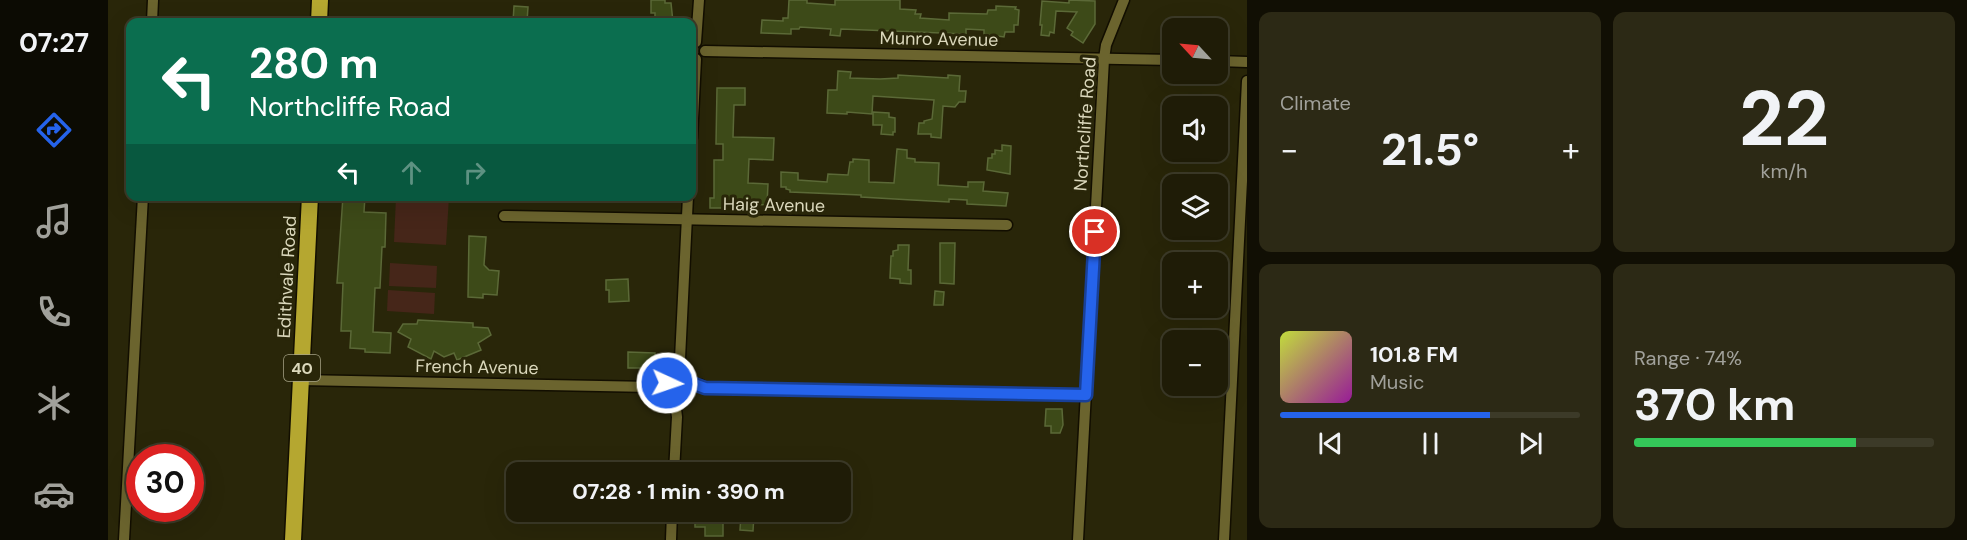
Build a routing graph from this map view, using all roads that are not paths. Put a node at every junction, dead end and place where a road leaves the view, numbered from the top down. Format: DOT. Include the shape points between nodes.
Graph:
graph roads {
  1 [pos="153,0"];
  2 [pos="320,0"];
  3 [pos="699,0"];
  4 [pos="1124,0"];
  5 [pos="152,18"];
  6 [pos="319,18"];
  7 [pos="696,26"];
  8 [pos="696,43"];
  9 [pos="705,51"];
  10 [pos="696,58"];
  11 [pos="1104,59"];
  12 [pos="1162,60"];
  13 [pos="1228,61"];
  14 [pos="1247,62"];
  15 [pos="1247,81"];
  16 [pos="142,201"];
  17 [pos="310,201"];
  18 [pos="688,201"];
  19 [pos="504,216"];
  20 [pos="687,220"];
  21 [pos="1007,225"];
  22 [pos="301,380"];
  23 [pos="678,388"];
  24 [pos="1086,395"];
  25 [pos="675,462"];
  26 [pos="672,522"];
  27 [pos="124,540"];
  28 [pos="292,540"];
  29 [pos="671,540"];
  30 [pos="1078,540"];
  31 [pos="1224,540"];
  1 -- 5 [label="street"];
  2 -- 6 [label="highway"];
  3 -- 7 [label="street"];
  4 -- 11 [label="street, Northcliffe Road"];
  8 -- 9 [label="street" via="703,45"];
  9 -- 10 [label="street"];
  9 -- 11 [label="street, Munro Avenue"];
  11 -- 12 [label="street, Munro Avenue"];
  11 -- 24 [label="street, Northcliffe Road"];
  13 -- 14 [label="street"];
  15 -- 31 [label="street"];
  16 -- 27 [label="street"];
  17 -- 22 [label="highway, Edithvale Road / 40"];
  18 -- 20 [label="street"];
  19 -- 20 [label="street, Haig Avenue"];
  20 -- 21 [label="street, Haig Avenue"];
  20 -- 23 [label="street"];
  22 -- 23 [label="street, French Avenue"];
  22 -- 28 [label="highway, Edithvale Road / 40"];
  23 -- 24 [label="street, French Avenue"];
  23 -- 25 [label="street"];
  24 -- 30 [label="street, Northcliffe Road"];
  26 -- 29 [label="street"];
}
